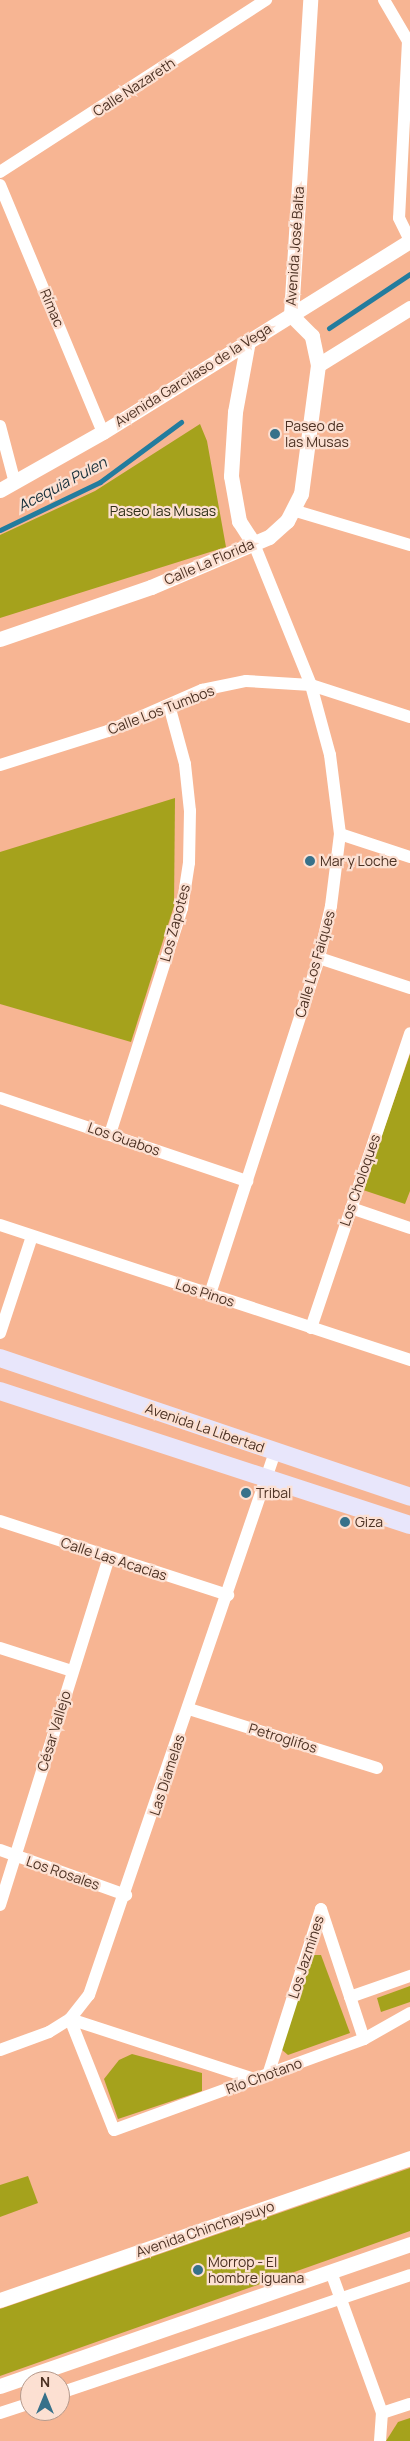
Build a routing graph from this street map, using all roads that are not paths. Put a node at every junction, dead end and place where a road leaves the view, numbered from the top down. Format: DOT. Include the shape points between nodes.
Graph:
graph roads {
  1 [pos="266,0"];
  2 [pos="310,0"];
  3 [pos="384,0"];
  4 [pos="407,30"];
  5 [pos="0,172"];
  6 [pos="0,185"];
  7 [pos="410,241"];
  8 [pos="410,308"];
  9 [pos="291,315"];
  10 [pos="248,341"];
  11 [pos="318,365"];
  12 [pos="0,426"];
  13 [pos="103,432"];
  14 [pos="15,482"];
  15 [pos="0,490"];
  16 [pos="296,511"];
  17 [pos="254,544"];
  18 [pos="410,545"];
  19 [pos="0,639"];
  20 [pos="311,684"];
  21 [pos="169,705"];
  22 [pos="410,718"];
  23 [pos="0,765"];
  24 [pos="340,834"];
  25 [pos="410,858"];
  26 [pos="319,958"];
  27 [pos="410,988"];
  28 [pos="410,1033"];
  29 [pos="0,1098"];
  30 [pos="110,1134"];
  31 [pos="247,1181"];
  32 [pos="351,1208"];
  33 [pos="0,1225"];
  34 [pos="410,1228"];
  35 [pos="32,1236"];
  36 [pos="210,1294"];
  37 [pos="311,1328"];
  38 [pos="0,1333"];
  39 [pos="0,1358"];
  40 [pos="410,1360"];
  41 [pos="0,1391"];
  42 [pos="275,1452"];
  43 [pos="267,1478"];
  44 [pos="410,1497"];
  45 [pos="0,1522"];
  46 [pos="410,1525"];
  47 [pos="108,1558"];
  48 [pos="228,1595"];
  49 [pos="0,1648"];
  50 [pos="72,1671"];
  51 [pos="189,1709"];
  52 [pos="377,1768"];
  53 [pos="0,1850"];
  54 [pos="15,1856"];
  55 [pos="126,1895"];
  56 [pos="0,1905"];
  57 [pos="410,1976"];
  58 [pos="350,1997"];
  59 [pos="410,2013"];
  60 [pos="70,2019"];
  61 [pos="364,2039"];
  62 [pos="0,2050"];
  63 [pos="268,2074"];
  64 [pos="255,2079"];
  65 [pos="410,2158"];
  66 [pos="410,2244"];
  67 [pos="331,2272"];
  68 [pos="410,2275"];
  69 [pos="341,2298"];
  70 [pos="0,2300"];
  71 [pos="0,2386"];
  72 [pos="70,2390"];
  73 [pos="410,2404"];
  74 [pos="20,2406"];
  75 [pos="0,2413"];
  76 [pos="382,2413"];
  77 [pos="380,2441"];
  1 -- 5 [label="street, Calle Nazareth"];
  2 -- 9 [label="street, Avenida José Balta"];
  3 -- 4 [label="street"];
  4 -- 7 [label="street" via="399,218"];
  6 -- 13 [label="street, Rímac"];
  7 -- 9 [label="street, Avenida Garcilaso de la Vega"];
  8 -- 11 [label="street"];
  9 -- 10 [label="street, Avenida Garcilaso de la Vega"];
  9 -- 11 [label="street, Avenida José Balta" via="312,336"];
  10 -- 13 [label="street, Avenida Garcilaso de la Vega"];
  10 -- 17 [label="street" via="231,476 239,521"];
  11 -- 16 [label="street, Avenida José Balta" via="309,454"];
  12 -- 14 [label="street"];
  13 -- 14 [label="street, Avenida Garcilaso de la Vega"];
  14 -- 15 [label="street, Avenida Garcilaso de la Vega"];
  16 -- 17 [label="street, Calle La Florida" via="280,529"];
  16 -- 18 [label="street"];
  17 -- 19 [label="street, Calle La Florida" via="151,587"];
  17 -- 20 [label="street, Calle Los Faiques"];
  20 -- 21 [label="street, Calle Los Tumbos" via="246,681 202,690"];
  20 -- 22 [label="street, Calle Los Tumbos"];
  20 -- 24 [label="street, Calle Los Faiques" via="330,755"];
  21 -- 23 [label="street, Calle Los Tumbos" via="50,751"];
  21 -- 30 [label="street, Los Zapotes" via="185,764 190,811 189,863 182,908"];
  24 -- 25 [label="street"];
  24 -- 26 [label="street, Calle Los Faiques" via="332,906"];
  26 -- 27 [label="street"];
  26 -- 31 [label="street, Calle Los Faiques"];
  28 -- 32 [label="street, Los Choloques"];
  29 -- 30 [label="street, Los Guabos"];
  30 -- 31 [label="street, Los Guabos"];
  31 -- 36 [label="street, Calle Los Faiques"];
  32 -- 34 [label="street"];
  32 -- 37 [label="street, Los Choloques"];
  33 -- 35 [label="street, Los Pinos"];
  35 -- 36 [label="street, Los Pinos"];
  35 -- 38 [label="street"];
  36 -- 37 [label="street, Los Pinos"];
  37 -- 40 [label="street, Los Pinos"];
  39 -- 42 [label="main road, Avenida La Libertad"];
  41 -- 43 [label="main road, Avenida La Libertad"];
  42 -- 43 [label="street, Las Diamelas"];
  42 -- 44 [label="main road, Avenida La Libertad"];
  43 -- 46 [label="main road, Avenida La Libertad"];
  43 -- 48 [label="street, Las Diamelas"];
  45 -- 47 [label="street, Calle Las Acacias"];
  47 -- 48 [label="street, Calle Las Acacias"];
  47 -- 50 [label="street, César Vallejo"];
  48 -- 51 [label="street, Las Diamelas"];
  49 -- 50 [label="street"];
  50 -- 54 [label="street, César Vallejo"];
  51 -- 52 [label="street, Petroglifos"];
  51 -- 55 [label="street, Las Diamelas"];
  53 -- 54 [label="street, Los Rosales"];
  54 -- 55 [label="street, Los Rosales"];
  54 -- 56 [label="street, César Vallejo"];
  55 -- 60 [label="street, Las Diamelas" via="89,1995"];
  57 -- 58 [label="street"];
  58 -- 61 [label="street, Los Jazmines"];
  58 -- 63 [label="street, Los Jazmines" via="321,1909"];
  59 -- 61 [label="street, Río Chotano"];
  60 -- 62 [label="street, Las Diamelas" via="49,2032"];
  60 -- 64 [label="street"];
  60 -- 64 [label="street, Río Chotano" via="114,2130"];
  61 -- 63 [label="street, Río Chotano"];
  63 -- 64 [label="street, Río Chotano"];
  65 -- 70 [label="street, Avenida Chinchaysuyo"];
  66 -- 67 [label="street"];
  67 -- 69 [label="street"];
  67 -- 71 [label="street"];
  68 -- 69 [label="street"];
  69 -- 72 [label="street"];
  69 -- 76 [label="street"];
  73 -- 76 [label="street"];
  74 -- 75 [label="street"];
  76 -- 77 [label="street"];
}
